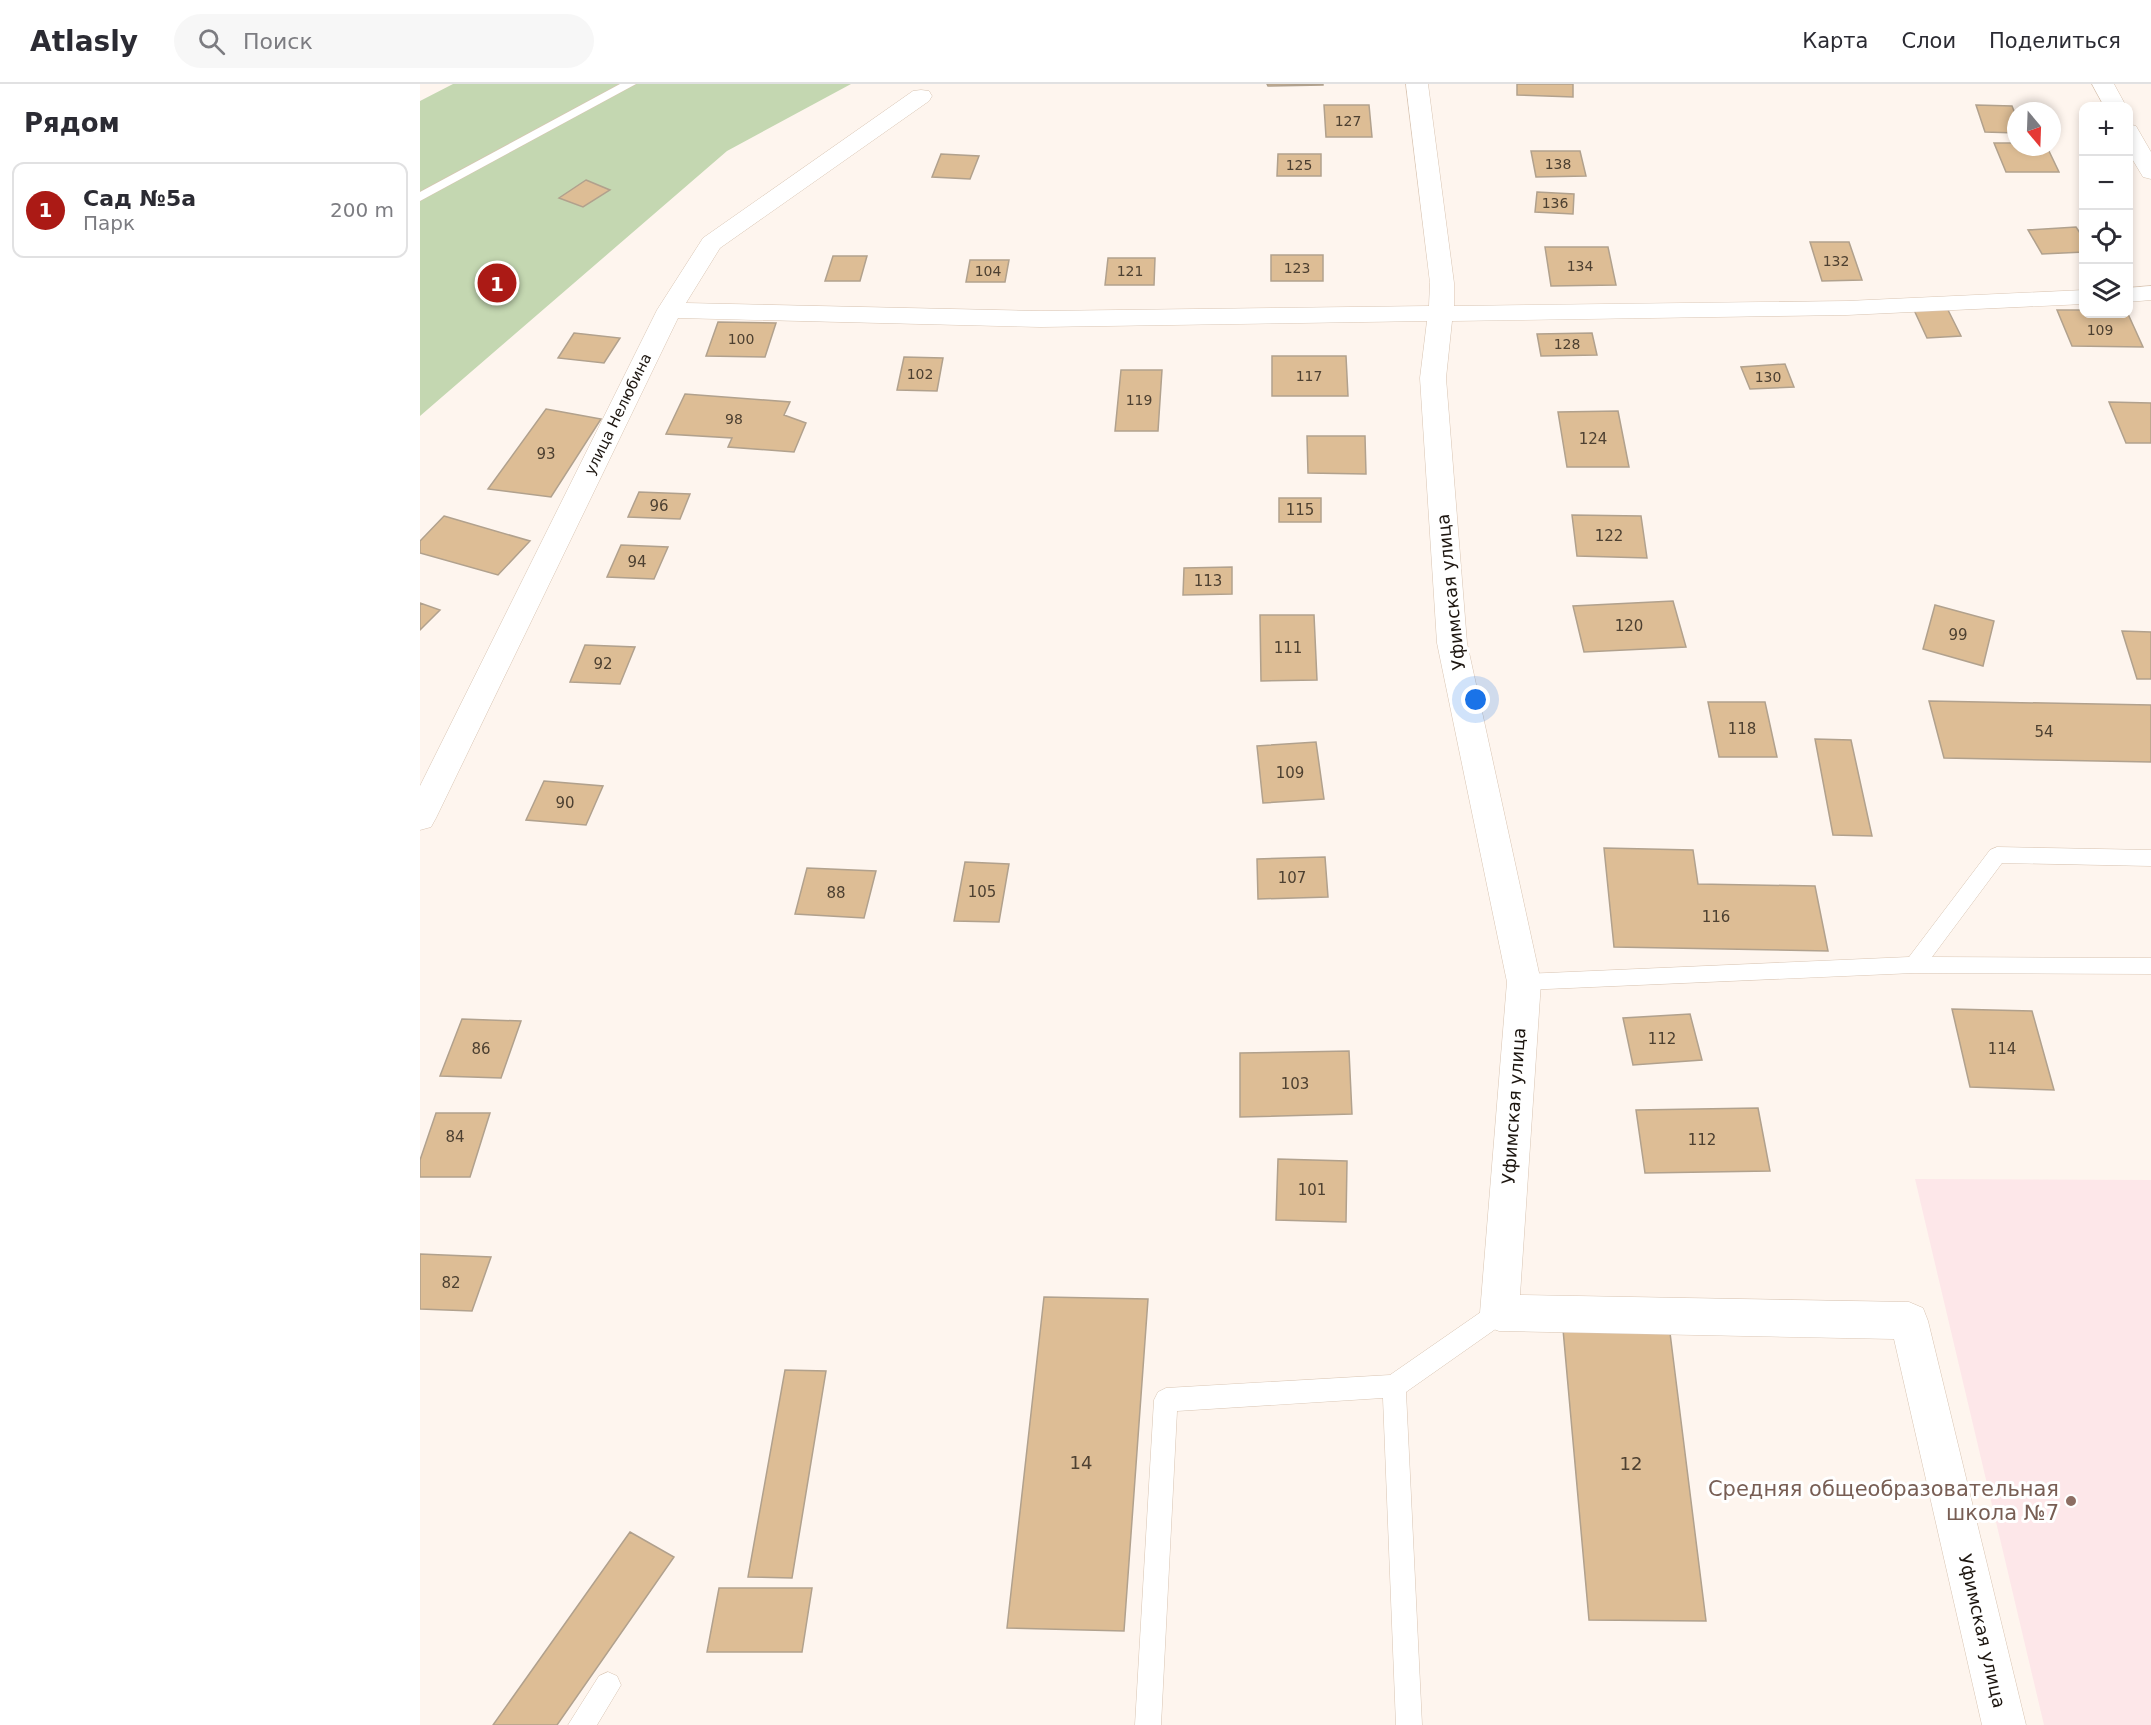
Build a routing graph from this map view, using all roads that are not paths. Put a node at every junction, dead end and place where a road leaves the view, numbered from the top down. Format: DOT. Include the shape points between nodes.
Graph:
graph roads {
  1 [pos="630,84"];
  2 [pos="1417,84"];
  3 [pos="2103,84"];
  4 [pos="921,96"];
  5 [pos="2113,102"];
  6 [pos="2133,139"];
  7 [pos="2151,172"];
  8 [pos="420,197"];
  9 [pos="2151,293"];
  10 [pos="2133,295"];
  11 [pos="2079,297"];
  12 [pos="669,310"];
  13 [pos="1441,312"];
  14 [pos="420,818"];
  15 [pos="2151,858"];
  16 [pos="1914,965"];
  17 [pos="2151,966"];
  18 [pos="1524,982"];
  19 [pos="1499,1313"];
  20 [pos="1394,1386"];
  21 [pos="608,1685"];
  22 [pos="581,1725"];
  23 [pos="1148,1725"];
  24 [pos="1409,1725"];
  25 [pos="2004,1725"];
  1 -- 8 [label="lane"];
  2 -- 13 [label="street, Уфимская улица" via="1442,283"];
  3 -- 5 [label="street"];
  4 -- 12 [label="street, улица Нелюбина" via="711,243"];
  6 -- 7 [label="street"];
  9 -- 10 [label="street"];
  11 -- 13 [label="street" via="1847,308"];
  12 -- 13 [label="street" via="1041,319"];
  12 -- 14 [label="street, улица Нелюбина"];
  13 -- 18 [label="street, Уфимская улица" via="1433,378 1452,643"];
  15 -- 16 [label="lane" via="1997,855"];
  16 -- 17 [label="lane"];
  16 -- 18 [label="lane"];
  18 -- 19 [label="street, Уфимская улица"];
  19 -- 20 [label="lane"];
  19 -- 25 [label="street, Уфимская улица" via="1909,1321"];
  20 -- 23 [label="lane" via="1166,1400"];
  20 -- 24 [label="lane"];
  21 -- 22 [label="lane"];
}
